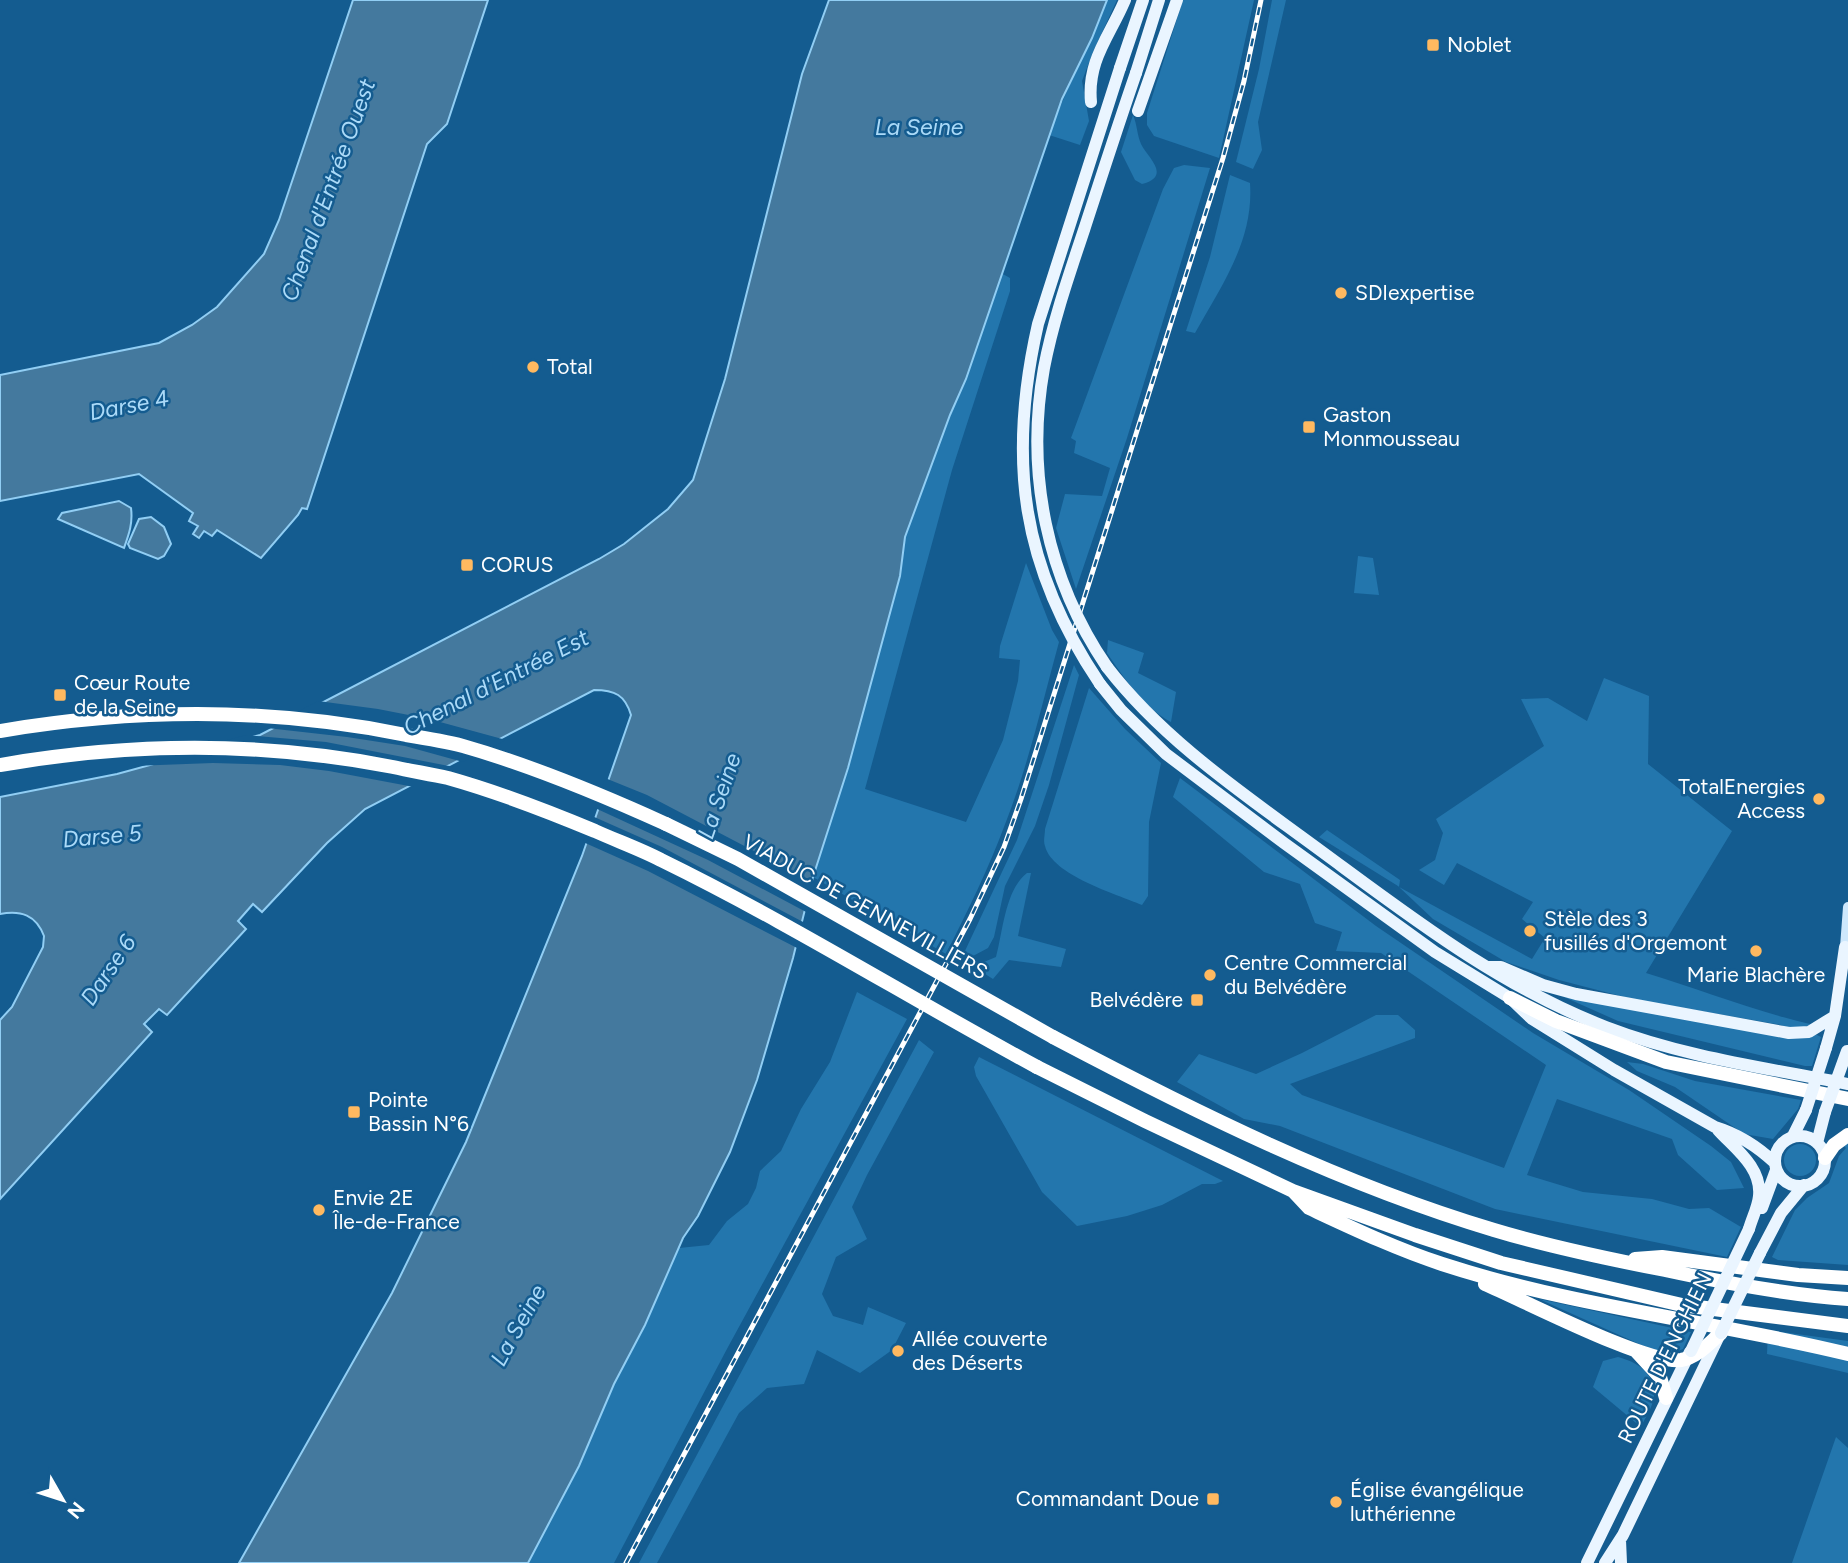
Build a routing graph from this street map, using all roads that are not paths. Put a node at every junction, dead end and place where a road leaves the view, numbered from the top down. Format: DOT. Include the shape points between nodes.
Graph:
graph roads {
  1 [pos="1125,0"];
  2 [pos="1143,0"];
  3 [pos="1159,0"];
  4 [pos="1177,0"];
  5 [pos="1091,102"];
  6 [pos="1138,111"];
  7 [pos="0,731"];
  8 [pos="0,765"];
  9 [pos="1848,910"];
  10 [pos="1845,947"];
  11 [pos="1485,967"];
  12 [pos="1510,998"];
  13 [pos="1835,1016"];
  14 [pos="1848,1048"];
  15 [pos="1848,1084"];
  16 [pos="1848,1099"];
  17 [pos="1716,1127"];
  18 [pos="1848,1135"];
  19 [pos="1793,1136"];
  20 [pos="1817,1143"];
  21 [pos="1825,1158"];
  22 [pos="1776,1167"];
  23 [pos="1804,1185"];
  24 [pos="1293,1191"];
  25 [pos="1749,1229"];
  26 [pos="1617,1260"];
  27 [pos="1474,1274"];
  28 [pos="1845,1277"];
  29 [pos="1848,1299"];
  30 [pos="1848,1326"];
  31 [pos="1721,1333"];
  32 [pos="1636,1351"];
  33 [pos="1697,1353"];
  34 [pos="1848,1354"];
  35 [pos="1667,1398"];
  36 [pos="1620,1540"];
  37 [pos="1587,1563"];
  38 [pos="1605,1563"];
  39 [pos="1621,1563"];
  1 -- 5 [label="main road" via="1095,59"];
  2 -- 12 [label="main road, bridge" via="1038,324 1028,373 1023,475 1036,550 1057,611 1100,684 1134,724 1181,766 1435,952"];
  3 -- 11 [label="main road, bridge" via="1063,291 1044,366 1037,423 1039,481 1053,556 1074,611 1107,667 1137,704 1245,796"];
  4 -- 6 [label="main road"];
  7 -- 26 [label="highway, VIADUC DE GENNEVILLIERS, bridge" via="50,722 166,713 257,713 362,726 461,746 536,769 726,853 1053,1037 1276,1149 1496,1231"];
  8 -- 24 [label="highway, bridge" via="153,748 259,748 346,758 447,778 542,809 659,859 1037,1067"];
  9 -- 10 [label="main road"];
  10 -- 13 [label="main road"];
  11 -- 13 [label="main road" via="1501,967 1576,994 1789,1032 1809,1032"];
  11 -- 15 [label="main road" via="1552,1003 1639,1038 1694,1055"];
  12 -- 16 [label="highway" via="1666,1062"];
  12 -- 17 [label="main road" via="1532,1019"];
  13 -- 19 [label="main road, bridge" via="1806,1110"];
  14 -- 20 [label="main road, bridge"];
  17 -- 22 [label="main road" via="1747,1142"];
  17 -- 25 [label="main road" via="1746,1158 1758,1182 1759,1198"];
  18 -- 21 [label="highway"];
  19 -- 20 [label="main road"];
  19 -- 22 [label="main road" via="1779,1147"];
  20 -- 21 [label="main road"];
  21 -- 23 [label="main road" via="1818,1177"];
  22 -- 23 [label="main road" via="1788,1183"];
  22 -- 25 [label="main road, ROUTE D'ENGHIEN" via="1758,1218"];
  23 -- 31 [label="main road, ROUTE D'ENGHIEN, bridge" via="1769,1233"];
  24 -- 27 [label="highway" via="1309,1208"];
  24 -- 30 [label="highway" via="1502,1263 1682,1305"];
  25 -- 33 [label="main road, ROUTE D'ENGHIEN, bridge"];
  26 -- 28 [label="highway" via="1662,1257"];
  26 -- 29 [label="highway, VIADUC DE GENNEVILLIERS"];
  27 -- 32 [label="highway" via="1483,1283"];
  27 -- 34 [label="highway"];
  31 -- 33 [label="highway"];
  32 -- 33 [label="highway" via="1669,1359"];
  32 -- 35 [label="highway" via="1660,1377"];
  33 -- 35 [label="main road, ROUTE D'ENGHIEN"];
  33 -- 36 [label="main road, ROUTE D'ENGHIEN"];
  35 -- 37 [label="main road, ROUTE D'ENGHIEN"];
  36 -- 38 [label="main road, ROUTE D'ENGHIEN"];
  36 -- 39 [label="main road"];
}
